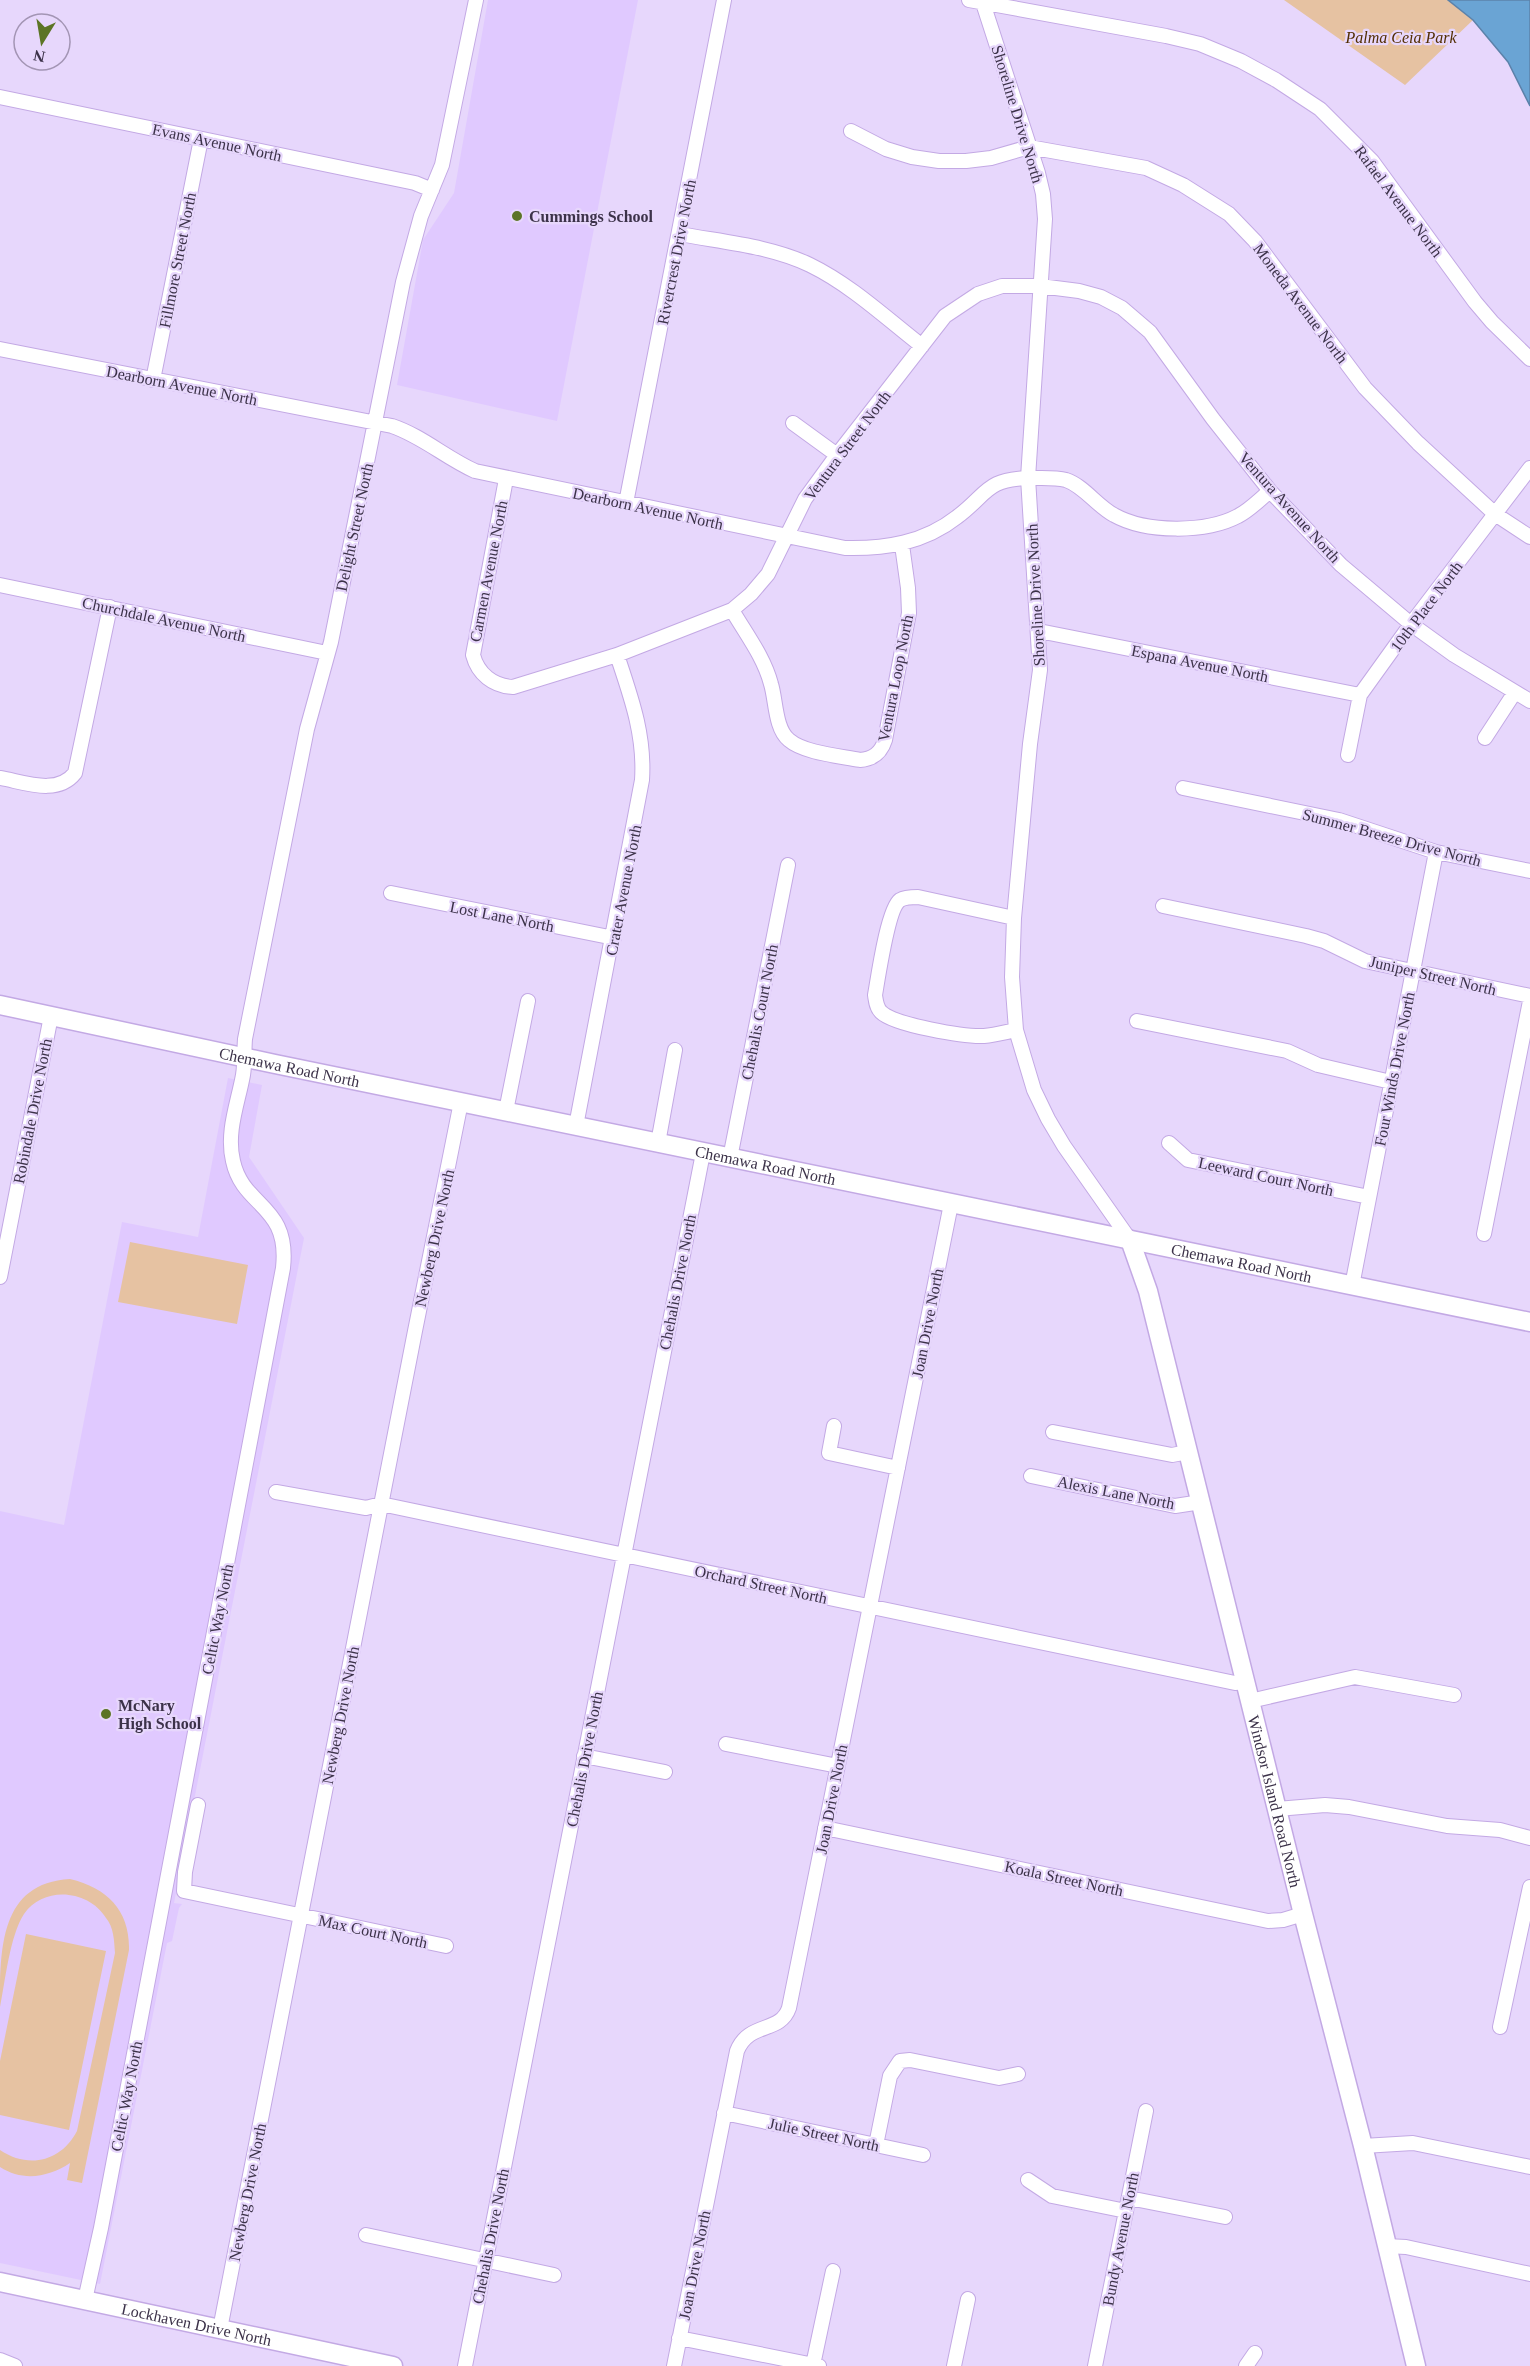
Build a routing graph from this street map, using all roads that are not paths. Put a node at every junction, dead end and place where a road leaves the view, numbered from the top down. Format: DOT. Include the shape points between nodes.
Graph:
graph roads {
  1 [pos="476,0"];
  2 [pos="724,0"];
  3 [pos="969,0"];
  4 [pos="983,1"];
  5 [pos="0,97"];
  6 [pos="851,131"];
  7 [pos="201,139"];
  8 [pos="1029,147"];
  9 [pos="432,190"];
  10 [pos="680,234"];
  11 [pos="1040,286"];
  12 [pos="922,346"];
  13 [pos="0,349"];
  14 [pos="1530,359"];
  15 [pos="153,380"];
  16 [pos="375,422"];
  17 [pos="793,423"];
  18 [pos="837,455"];
  19 [pos="1530,468"];
  20 [pos="1028,478"];
  21 [pos="506,479"];
  22 [pos="1270,491"];
  23 [pos="626,503"];
  24 [pos="1495,514"];
  25 [pos="786,536"];
  26 [pos="1530,537"];
  27 [pos="902,544"];
  28 [pos="0,585"];
  29 [pos="110,607"];
  30 [pos="732,610"];
  31 [pos="1411,624"];
  32 [pos="1039,630"];
  33 [pos="327,653"];
  34 [pos="617,655"];
  35 [pos="502,686"];
  36 [pos="1515,692"];
  37 [pos="1360,695"];
  38 [pos="1530,701"];
  39 [pos="1485,738"];
  40 [pos="1348,755"];
  41 [pos="0,778"];
  42 [pos="1183,788"];
  43 [pos="1436,852"];
  44 [pos="788,865"];
  45 [pos="1530,871"];
  46 [pos="391,893"];
  47 [pos="1163,906"];
  48 [pos="1014,918"];
  49 [pos="614,938"];
  50 [pos="1413,972"];
  51 [pos="1530,998"];
  52 [pos="528,1001"];
  53 [pos="0,1005"];
  54 [pos="51,1016"];
  55 [pos="1137,1021"];
  56 [pos="1016,1030"];
  57 [pos="675,1050"];
  58 [pos="244,1057"];
  59 [pos="1391,1082"];
  60 [pos="461,1102"];
  61 [pos="506,1111"];
  62 [pos="576,1126"];
  63 [pos="658,1143"];
  64 [pos="1169,1143"];
  65 [pos="703,1153"];
  66 [pos="730,1158"];
  67 [pos="1369,1197"];
  68 [pos="951,1204"];
  69 [pos="1484,1234"];
  70 [pos="1130,1240"];
  71 [pos="0,1277"];
  72 [pos="1352,1286"];
  73 [pos="1530,1322"];
  74 [pos="834,1426"];
  75 [pos="1053,1432"];
  76 [pos="1188,1452"];
  77 [pos="898,1468"];
  78 [pos="1031,1476"];
  79 [pos="276,1492"];
  80 [pos="1201,1502"];
  81 [pos="381,1504"];
  82 [pos="623,1554"];
  83 [pos="870,1607"];
  84 [pos="1245,1682"];
  85 [pos="1454,1695"];
  86 [pos="1250,1701"];
  87 [pos="726,1744"];
  88 [pos="584,1756"];
  89 [pos="838,1766"];
  90 [pos="665,1772"];
  91 [pos="198,1805"];
  92 [pos="1277,1809"];
  93 [pos="825,1828"];
  94 [pos="1530,1838"];
  95 [pos="1530,1887"];
  96 [pos="1303,1914"];
  97 [pos="301,1916"];
  98 [pos="446,1946"];
  99 [pos="1500,2027"];
  100 [pos="1018,2074"];
  101 [pos="1146,2111"];
  102 [pos="724,2113"];
  103 [pos="876,2145"];
  104 [pos="1364,2146"];
  105 [pos="923,2155"];
  106 [pos="1530,2167"];
  107 [pos="1028,2180"];
  108 [pos="1127,2204"];
  109 [pos="1225,2217"];
  110 [pos="366,2235"];
  111 [pos="1386,2246"];
  112 [pos="485,2261"];
  113 [pos="833,2271"];
  114 [pos="1530,2274"];
  115 [pos="554,2275"];
  116 [pos="0,2282"];
  117 [pos="968,2299"];
  118 [pos="85,2300"];
  119 [pos="220,2329"];
  120 [pos="679,2338"];
  121 [pos="1255,2353"];
  122 [pos="0,2360"];
  123 [pos="816,2365"];
  124 [pos="15,2366"];
  125 [pos="393,2366"];
  126 [pos="465,2366"];
  127 [pos="674,2366"];
  128 [pos="954,2366"];
  129 [pos="1095,2366"];
  130 [pos="1246,2366"];
  131 [pos="1416,2366"];
  1 -- 9 [label="street, Delight Street North" via="442,165"];
  2 -- 10 [label="street, Rivercrest Drive North"];
  3 -- 4 [label="street, Rafael Avenue North"];
  4 -- 8 [label="street, Shoreline Drive North"];
  4 -- 14 [label="street, Rafael Avenue North" via="1188,41 1241,61 1276,80 1320,109 1372,161 1475,302"];
  5 -- 7 [label="street, Evans Avenue North"];
  6 -- 8 [label="street" via="886,149 939,161 991,158"];
  7 -- 9 [label="street, Evans Avenue North" via="415,183"];
  7 -- 15 [label="street, Fillmore Street North"];
  8 -- 11 [label="street, Shoreline Drive North" via="1043,194 1045,219"];
  8 -- 24 [label="street, Moneda Avenue North" via="1146,168 1183,184 1229,214 1255,241 1365,388"];
  9 -- 16 [label="street, Delight Street North" via="403,282"];
  10 -- 12 [label="street" via="777,253 808,264 835,279"];
  10 -- 23 [label="street, Rivercrest Drive North"];
  11 -- 12 [label="street, Ventura Street North" via="1002,286 978,294 945,316"];
  11 -- 20 [label="street, Shoreline Drive North"];
  11 -- 22 [label="street, Ventura Avenue North" via="1101,297 1122,308 1150,332"];
  12 -- 18 [label="street, Ventura Street North"];
  13 -- 15 [label="street, Dearborn Avenue North"];
  15 -- 16 [label="street, Dearborn Avenue North"];
  16 -- 21 [label="street, Dearborn Avenue North" via="410,432 451,461"];
  16 -- 33 [label="street, Delight Street North"];
  17 -- 18 [label="street"];
  18 -- 25 [label="street, Ventura Street North"];
  19 -- 24 [label="street, 10th Place North"];
  20 -- 22 [label="street, Dearborn Avenue North" via="1066,480 1116,516 1169,528 1212,526 1239,516"];
  20 -- 27 [label="street, Dearborn Avenue North" via="996,482 958,517 936,531"];
  20 -- 32 [label="street, Shoreline Drive North"];
  21 -- 23 [label="street, Dearborn Avenue North"];
  21 -- 35 [label="street, Carmen Avenue North" via="472,655 482,673"];
  22 -- 31 [label="street, Ventura Avenue North" via="1341,565"];
  23 -- 25 [label="street, Dearborn Avenue North"];
  24 -- 26 [label="street, Moneda Avenue North"];
  24 -- 31 [label="street, 10th Place North"];
  25 -- 27 [label="street, Dearborn Avenue North" via="845,548 874,549"];
  25 -- 30 [label="street, Ventura Street North" via="768,574"];
  27 -- 30 [label="street, Ventura Loop North" via="909,613 885,740 869,759 800,747 785,736 771,682"];
  28 -- 29 [label="street, Churchdale Avenue North"];
  29 -- 33 [label="street, Churchdale Avenue North"];
  29 -- 41 [label="street" via="75,773 60,785 46,786"];
  30 -- 34 [label="street, Ventura Street North"];
  31 -- 36 [label="street, Ventura Avenue North"];
  31 -- 37 [label="street, 10th Place North"];
  32 -- 37 [label="street, Espana Avenue North"];
  32 -- 48 [label="street, Shoreline Drive North" via="1040,670"];
  33 -- 58 [label="street, Delight Street North" via="307,729"];
  34 -- 35 [label="street, Ventura Street North" via="525,685"];
  34 -- 49 [label="street, Crater Avenue North" via="640,726 643,766"];
  36 -- 38 [label="street, Ventura Avenue North"];
  36 -- 39 [label="street"];
  37 -- 40 [label="street, 10th Place North"];
  42 -- 43 [label="street, Summer Breeze Drive North" via="1340,819"];
  43 -- 45 [label="street, Summer Breeze Drive North"];
  43 -- 50 [label="street, Four Winds Drive North"];
  44 -- 66 [label="street, Chehalis Court North"];
  46 -- 49 [label="street, Lost Lane North"];
  47 -- 50 [label="street, Juniper Street North" via="1306,936 1365,961"];
  48 -- 56 [label="street, Shoreline Drive North" via="1012,977"];
  48 -- 56 [label="street" via="918,897 899,901 891,914 875,995 882,1012 901,1022 962,1035 984,1036"];
  49 -- 62 [label="street, Crater Avenue North"];
  50 -- 51 [label="street, Juniper Street North"];
  50 -- 59 [label="street, Four Winds Drive North"];
  51 -- 69 [label="street"];
  52 -- 61 [label="street"];
  53 -- 54 [label="street, Chemawa Road North"];
  54 -- 58 [label="street, Chemawa Road North"];
  54 -- 71 [label="street, Robindale Drive North"];
  55 -- 59 [label="street" via="1287,1051 1318,1065"];
  56 -- 70 [label="street, Shoreline Drive North" via="1034,1090 1048,1119"];
  57 -- 63 [label="street"];
  58 -- 60 [label="street, Chemawa Road North"];
  58 -- 118 [label="street, Celtic Way North" via="231,1135 233,1161 242,1184 277,1224 283,1268"];
  59 -- 67 [label="street, Four Winds Drive North"];
  60 -- 61 [label="street, Chemawa Road North"];
  60 -- 81 [label="street, Newberg Drive North"];
  61 -- 62 [label="street, Chemawa Road North"];
  62 -- 63 [label="street, Chemawa Road North"];
  63 -- 65 [label="street, Chemawa Road North"];
  64 -- 67 [label="street, Leeward Court North" via="1188,1160"];
  65 -- 66 [label="street, Chemawa Road North"];
  65 -- 82 [label="street, Chehalis Drive North"];
  66 -- 68 [label="street, Chemawa Road North"];
  67 -- 72 [label="street, Four Winds Drive North"];
  68 -- 70 [label="street, Chemawa Road North"];
  68 -- 77 [label="street, Joan Drive North"];
  70 -- 72 [label="street, Chemawa Road North"];
  70 -- 76 [label="street, Windsor Island Road North" via="1148,1291"];
  72 -- 73 [label="street, Chemawa Road North"];
  74 -- 77 [label="street" via="828,1453"];
  75 -- 76 [label="street" via="1172,1455"];
  76 -- 80 [label="street, Windsor Island Road North"];
  77 -- 83 [label="street, Joan Drive North"];
  78 -- 80 [label="street, Alexis Lane North" via="1176,1506"];
  79 -- 81 [label="street, Orchard Street North" via="366,1508"];
  80 -- 84 [label="street, Windsor Island Road North"];
  81 -- 82 [label="street, Orchard Street North"];
  81 -- 97 [label="street, Newberg Drive North"];
  82 -- 83 [label="street, Orchard Street North"];
  82 -- 88 [label="street, Chehalis Drive North"];
  83 -- 84 [label="street, Orchard Street North" via="1234,1683"];
  83 -- 89 [label="street, Joan Drive North"];
  84 -- 86 [label="street, Windsor Island Road North"];
  85 -- 86 [label="street" via="1355,1677"];
  86 -- 92 [label="street, Windsor Island Road North"];
  87 -- 89 [label="street"];
  88 -- 90 [label="street"];
  88 -- 112 [label="street, Chehalis Drive North"];
  89 -- 93 [label="street, Joan Drive North"];
  91 -- 97 [label="street, Max Court North" via="184,1872 184,1891"];
  92 -- 94 [label="street" via="1350,1807"];
  92 -- 96 [label="street, Windsor Island Road North"];
  93 -- 96 [label="street, Koala Street North" via="1268,1921"];
  93 -- 102 [label="street, Joan Drive North" via="789,2008 783,2020 747,2035 740,2042"];
  95 -- 99 [label="street"];
  96 -- 104 [label="street, Windsor Island Road North"];
  97 -- 98 [label="street, Max Court North"];
  97 -- 119 [label="street, Newberg Drive North"];
  100 -- 103 [label="street" via="999,2078 900,2061 890,2076"];
  101 -- 108 [label="street, Bundy Avenue North"];
  102 -- 103 [label="street, Julie Street North"];
  102 -- 120 [label="street, Joan Drive North"];
  103 -- 105 [label="street, Julie Street North"];
  104 -- 106 [label="street" via="1413,2143"];
  104 -- 111 [label="street, Windsor Island Road North"];
  107 -- 108 [label="street" via="1052,2196"];
  108 -- 109 [label="street"];
  108 -- 129 [label="street, Bundy Avenue North"];
  110 -- 112 [label="street"];
  111 -- 114 [label="street"];
  111 -- 131 [label="street, Windsor Island Road North"];
  112 -- 115 [label="street"];
  112 -- 126 [label="street, Chehalis Drive North"];
  113 -- 123 [label="street"];
  116 -- 118 [label="street, Lockhaven Drive North"];
  117 -- 128 [label="street"];
  118 -- 119 [label="street, Lockhaven Drive North"];
  119 -- 125 [label="street, Lockhaven Drive North"];
  120 -- 123 [label="street"];
  120 -- 127 [label="street, Joan Drive North"];
  121 -- 130 [label="street"];
  122 -- 124 [label="street"];
}
